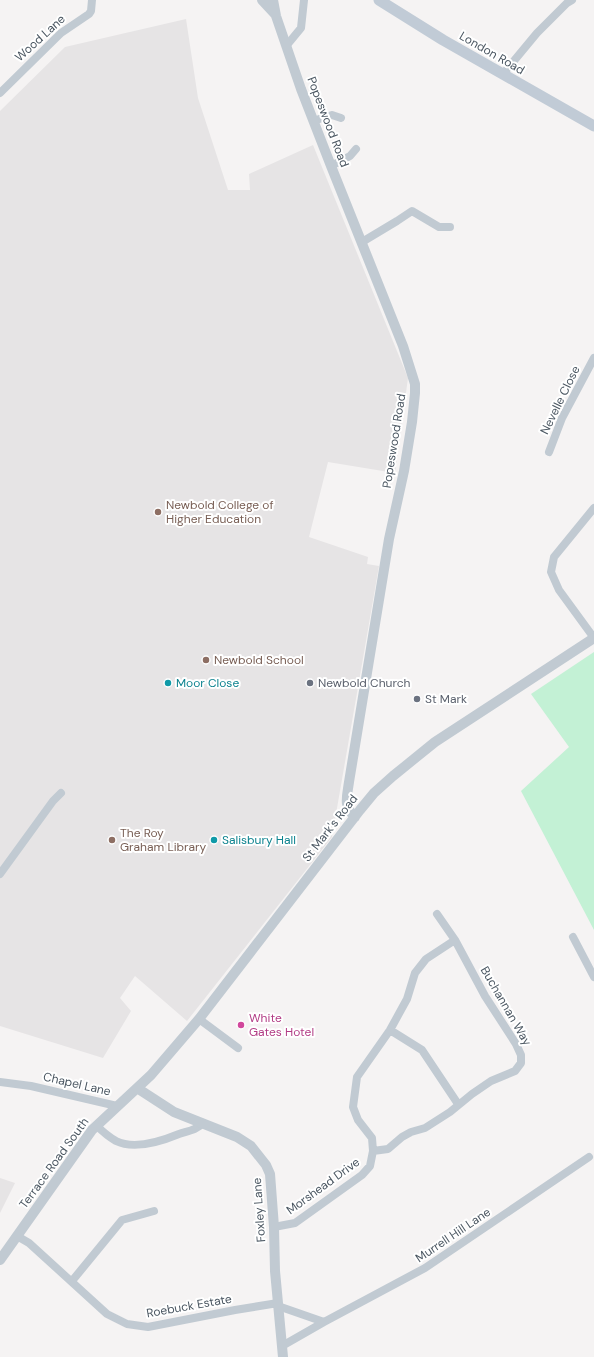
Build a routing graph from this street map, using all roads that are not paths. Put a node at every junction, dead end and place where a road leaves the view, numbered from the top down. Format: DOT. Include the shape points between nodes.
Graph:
graph roads {
  1 [pos="92,0"];
  2 [pos="262,0"];
  3 [pos="273,0"];
  4 [pos="304,0"];
  5 [pos="572,0"];
  6 [pos="385,2"];
  7 [pos="276,16"];
  8 [pos="287,45"];
  9 [pos="503,74"];
  10 [pos="0,93"];
  11 [pos="340,118"];
  12 [pos="313,121"];
  13 [pos="594,126"];
  14 [pos="356,149"];
  15 [pos="330,166"];
  16 [pos="450,227"];
  17 [pos="362,242"];
  18 [pos="594,358"];
  19 [pos="549,452"];
  20 [pos="594,508"];
  21 [pos="594,638"];
  22 [pos="61,793"];
  23 [pos="355,818"];
  24 [pos="0,874"];
  25 [pos="437,914"];
  26 [pos="572,937"];
  27 [pos="455,940"];
  28 [pos="594,977"];
  29 [pos="199,1020"];
  30 [pos="390,1030"];
  31 [pos="238,1048"];
  32 [pos="0,1082"];
  33 [pos="138,1088"];
  34 [pos="458,1104"];
  35 [pos="118,1106"];
  36 [pos="203,1123"];
  37 [pos="97,1126"];
  38 [pos="373,1151"];
  39 [pos="589,1157"];
  40 [pos="154,1212"];
  41 [pos="274,1227"];
  42 [pos="17,1236"];
  43 [pos="0,1260"];
  44 [pos="72,1281"];
  45 [pos="278,1304"];
  46 [pos="324,1322"];
  47 [pos="282,1346"];
  48 [pos="283,1357"];
  1 -- 10 [label="street, Wood Lane" via="89,14 61,33"];
  2 -- 7 [label="street, Popeswood Road"];
  3 -- 7 [label="street, Popeswood Road"];
  4 -- 8 [label="street" via="301,28"];
  5 -- 9 [label="street" via="537,33"];
  6 -- 9 [label="main road, London Road"];
  7 -- 8 [label="street, Popeswood Road"];
  8 -- 12 [label="street, Popeswood Road"];
  9 -- 13 [label="main road, London Road"];
  11 -- 12 [label="street" via="332,114"];
  12 -- 15 [label="street, Popeswood Road"];
  14 -- 15 [label="street" via="350,156"];
  15 -- 17 [label="street, Popeswood Road"];
  16 -- 17 [label="street" via="439,227 412,211"];
  17 -- 23 [label="street, Popeswood Road" via="403,346 415,393 404,471 389,539 349,782 346,805"];
  18 -- 19 [label="street, Nevelle Close" via="562,418"];
  20 -- 21 [label="street" via="554,557 551,572 559,590"];
  21 -- 23 [label="street, St Mark's Road" via="411,760 374,793"];
  22 -- 24 [label="street"];
  23 -- 29 [label="street, St Mark's Road"];
  25 -- 27 [label="street, Buchannan Way"];
  26 -- 28 [label="street"];
  27 -- 30 [label="street" via="426,959 415,973 407,999"];
  27 -- 34 [label="street, Buchannan Way" via="485,996 522,1055 522,1063 516,1071 491,1081"];
  29 -- 31 [label="street"];
  29 -- 33 [label="street, St Mark's Road"];
  30 -- 34 [label="street" via="422,1050"];
  30 -- 38 [label="street" via="357,1077 353,1107 358,1120 372,1138"];
  32 -- 35 [label="street, Chapel Lane" via="31,1086"];
  33 -- 35 [label="street, Terrace Road South"];
  33 -- 36 [label="street, Foxley Lane" via="174,1112"];
  34 -- 38 [label="street, Buchannan Way" via="425,1128 402,1137 388,1149"];
  35 -- 37 [label="street, Terrace Road South"];
  36 -- 37 [label="street" via="198,1128 162,1141 144,1144 117,1141"];
  36 -- 41 [label="street, Foxley Lane" via="237,1137 251,1146 263,1160 270,1174"];
  37 -- 42 [label="street, Terrace Road South"];
  38 -- 41 [label="street, Morshead Drive" via="370,1166 362,1175 295,1223"];
  39 -- 46 [label="street, Murrell Hill Lane" via="425,1268"];
  40 -- 44 [label="street" via="122,1220"];
  41 -- 45 [label="street, Foxley Lane" via="274,1271"];
  42 -- 43 [label="street, Terrace Road South"];
  42 -- 44 [label="street, Roebuck Estate" via="29,1243"];
  44 -- 45 [label="street, Roebuck Estate" via="107,1314 127,1324 148,1327"];
  45 -- 46 [label="street"];
  45 -- 47 [label="street, Foxley Lane"];
  46 -- 47 [label="street, Murrell Hill Lane"];
  47 -- 48 [label="street, Foxley Lane"];
}
